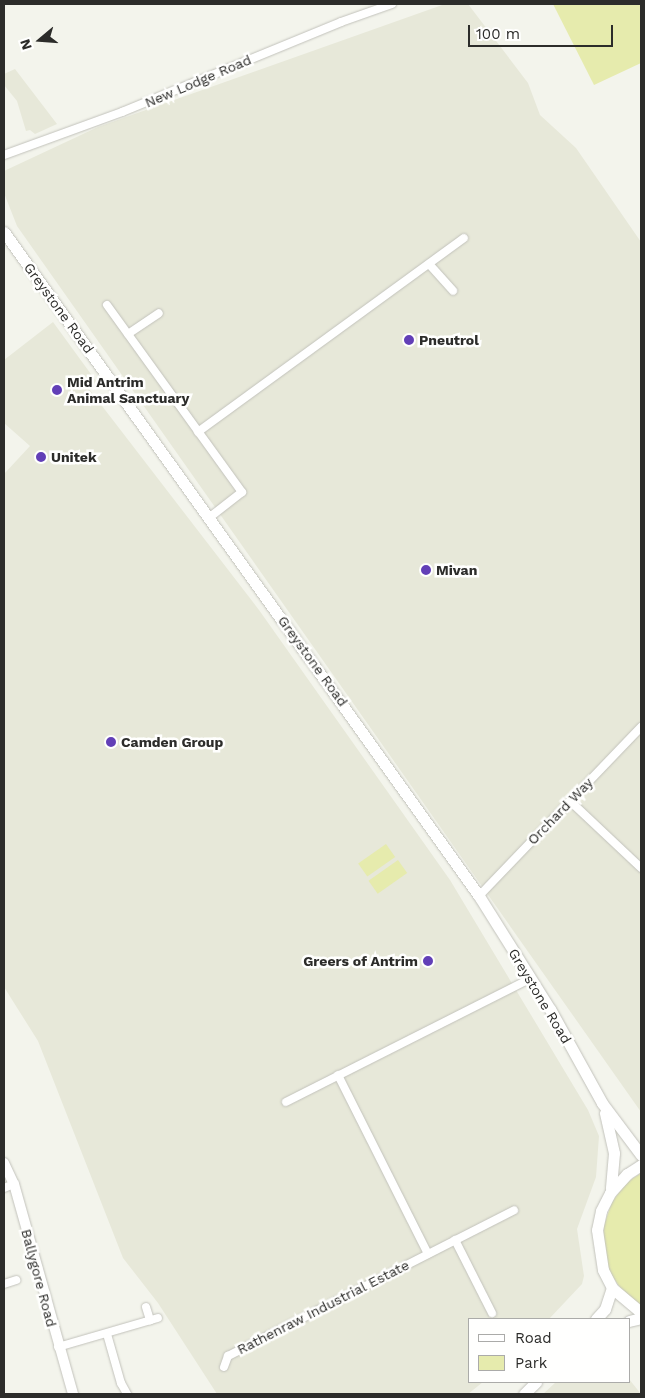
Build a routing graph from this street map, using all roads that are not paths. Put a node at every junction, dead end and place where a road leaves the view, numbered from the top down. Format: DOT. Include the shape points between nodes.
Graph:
graph roads {
  1 [pos="392,4"];
  2 [pos="4,155"];
  3 [pos="4,232"];
  4 [pos="464,238"];
  5 [pos="429,264"];
  6 [pos="453,291"];
  7 [pos="107,306"];
  8 [pos="159,313"];
  9 [pos="128,334"];
  10 [pos="198,432"];
  11 [pos="210,517"];
  12 [pos="641,727"];
  13 [pos="570,801"];
  14 [pos="641,868"];
  15 [pos="479,896"];
  16 [pos="531,978"];
  17 [pos="338,1074"];
  18 [pos="286,1102"];
  19 [pos="602,1103"];
  20 [pos="641,1155"];
  21 [pos="4,1163"];
  22 [pos="641,1165"];
  23 [pos="9,1186"];
  24 [pos="610,1192"];
  25 [pos="514,1210"];
  26 [pos="455,1240"];
  27 [pos="428,1254"];
  28 [pos="16,1280"];
  29 [pos="4,1284"];
  30 [pos="612,1288"];
  31 [pos="146,1307"];
  32 [pos="641,1312"];
  33 [pos="492,1313"];
  34 [pos="158,1318"];
  35 [pos="597,1318"];
  36 [pos="150,1320"];
  37 [pos="107,1334"];
  38 [pos="58,1347"];
  39 [pos="224,1367"];
  40 [pos="535,1383"];
  41 [pos="73,1394"];
  42 [pos="127,1394"];
  43 [pos="524,1394"];
  1 -- 2 [label="street, New Lodge Road" via="122,112"];
  3 -- 11 [label="main road, Greystone Road"];
  4 -- 5 [label="street"];
  5 -- 6 [label="street"];
  5 -- 10 [label="street"];
  7 -- 9 [label="street"];
  8 -- 9 [label="street"];
  9 -- 10 [label="street"];
  10 -- 11 [label="street" via="242,492"];
  11 -- 15 [label="main road, Greystone Road"];
  12 -- 13 [label="street, Orchard Way"];
  13 -- 14 [label="street"];
  13 -- 15 [label="street, Orchard Way"];
  15 -- 16 [label="main road, Greystone Road"];
  16 -- 17 [label="street"];
  16 -- 19 [label="main road, Greystone Road"];
  17 -- 18 [label="street"];
  17 -- 27 [label="street"];
  19 -- 20 [label="main road, Greystone Road"];
  19 -- 24 [label="main road, Greystone Road" via="614,1153"];
  21 -- 23 [label="street, Ballygore Road"];
  22 -- 24 [label="main road"];
  23 -- 38 [label="street, Ballygore Road"];
  24 -- 30 [label="main road" via="601,1211 597,1237 603,1270"];
  25 -- 26 [label="street, Rathenraw Industrial Estate"];
  26 -- 27 [label="street, Rathenraw Industrial Estate"];
  26 -- 33 [label="street"];
  27 -- 39 [label="street, Rathenraw Industrial Estate" via="228,1356"];
  28 -- 29 [label="street"];
  30 -- 32 [label="main road"];
  30 -- 35 [label="main road" via="605,1308"];
  31 -- 36 [label="street"];
  34 -- 36 [label="street"];
  36 -- 37 [label="street"];
  37 -- 38 [label="street"];
  37 -- 42 [label="street" via="120,1384"];
  38 -- 41 [label="street, Ballygore Road"];
  40 -- 43 [label="main road"];
}
